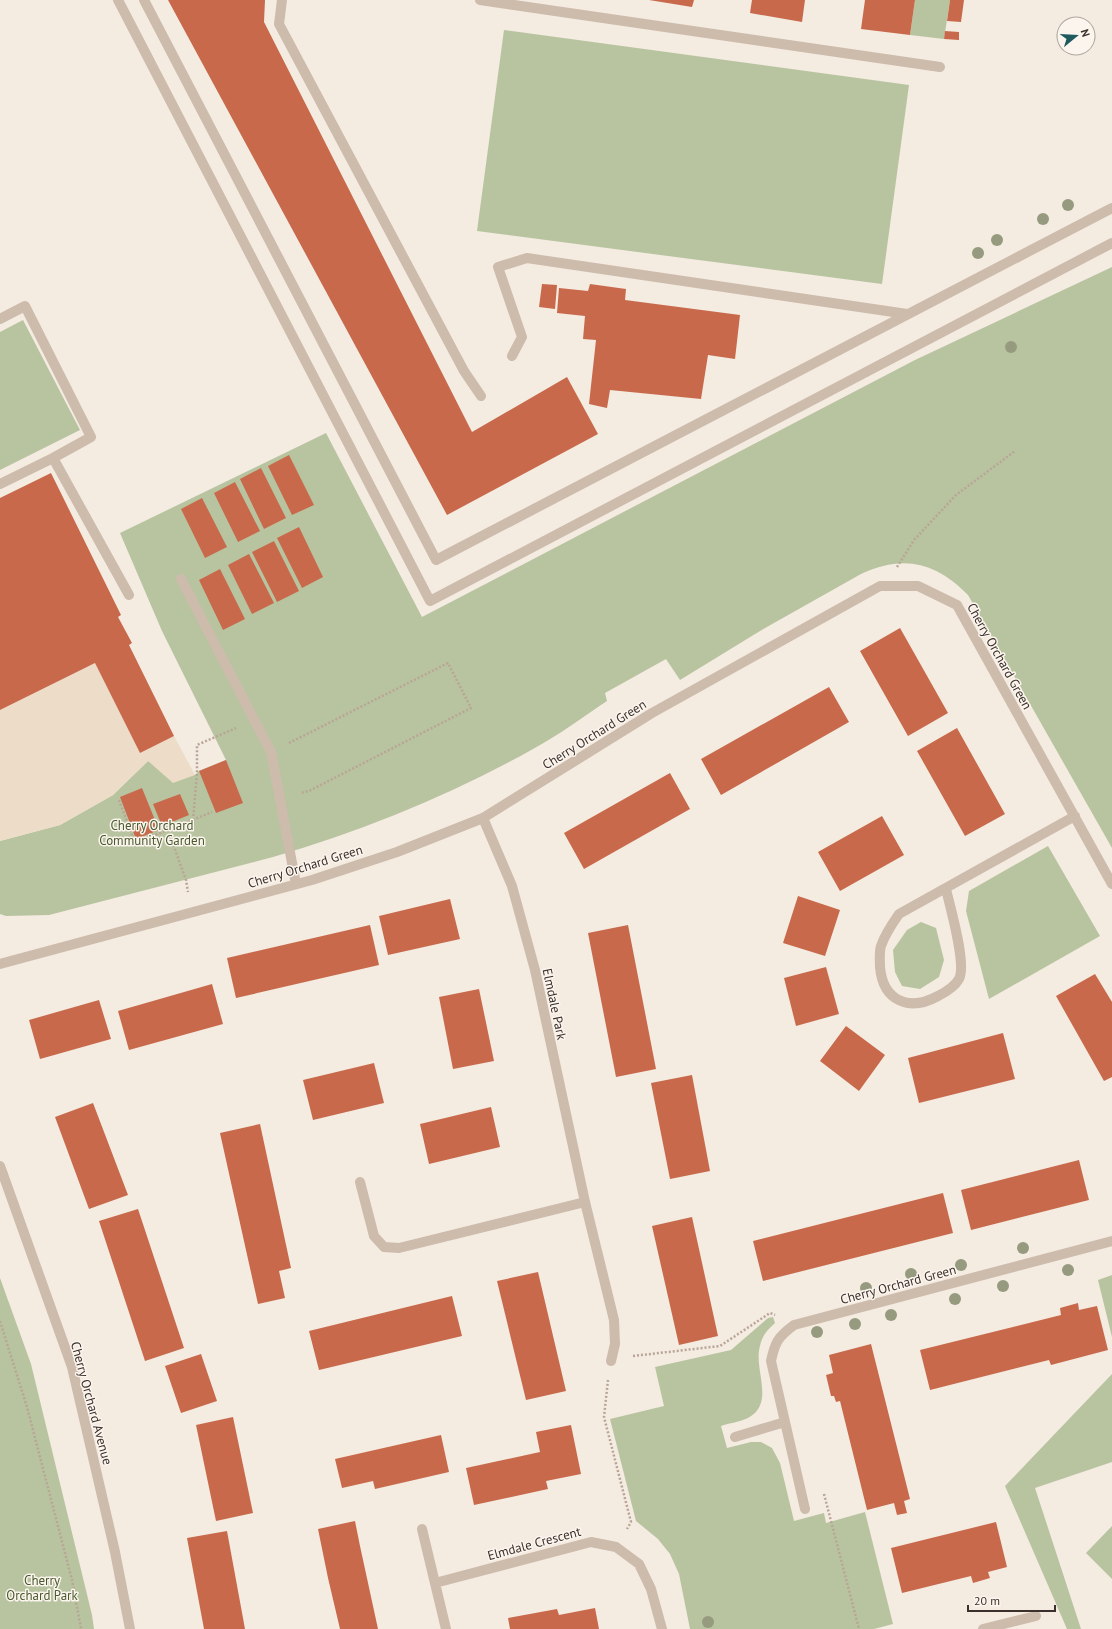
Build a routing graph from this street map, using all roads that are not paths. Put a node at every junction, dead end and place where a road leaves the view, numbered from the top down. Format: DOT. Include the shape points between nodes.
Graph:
graph roads {
  1 [pos="118,0"];
  2 [pos="144,0"];
  3 [pos="282,0"];
  4 [pos="480,0"];
  5 [pos="940,66"];
  6 [pos="1112,208"];
  7 [pos="1112,243"];
  8 [pos="907,314"];
  9 [pos="0,319"];
  10 [pos="512,356"];
  11 [pos="481,396"];
  12 [pos="53,458"];
  13 [pos="0,484"];
  14 [pos="180,579"];
  15 [pos="129,595"];
  16 [pos="1075,816"];
  17 [pos="483,818"];
  18 [pos="296,884"];
  19 [pos="1112,884"];
  20 [pos="946,889"];
  21 [pos="0,964"];
  22 [pos="0,1166"];
  23 [pos="360,1182"];
  24 [pos="585,1202"];
  25 [pos="1112,1241"];
  26 [pos="611,1361"];
  27 [pos="785,1422"];
  28 [pos="735,1437"];
  29 [pos="805,1509"];
  30 [pos="422,1529"];
  31 [pos="435,1583"];
  32 [pos="1036,1616"];
  33 [pos="130,1629"];
  34 [pos="446,1629"];
  35 [pos="662,1629"];
  36 [pos="983,1629"];
  1 -- 7 [label="street" via="430,601"];
  2 -- 8 [label="street" via="436,560"];
  3 -- 11 [label="street" via="279,24 457,357"];
  4 -- 5 [label="street"];
  6 -- 8 [label="street"];
  8 -- 10 [label="street" via="527,258 498,267 522,337"];
  9 -- 12 [label="street" via="26,306 91,436"];
  12 -- 13 [label="street"];
  12 -- 15 [label="street"];
  14 -- 18 [label="street" via="271,752"];
  16 -- 17 [label="street, Cherry Orchard Green" via="957,605 918,586 880,586 652,713"];
  16 -- 19 [label="street, Cherry Orchard Green"];
  16 -- 20 [label="street"];
  17 -- 18 [label="street, Cherry Orchard Green" via="397,852"];
  17 -- 24 [label="street, Elmdale Park" via="512,886 535,970"];
  18 -- 21 [label="street, Cherry Orchard Green"];
  20 -- 20 [label="street" via="899,914 888,929 881,947 881,978 888,993 898,1000 911,1004 929,1002 947,991 959,978 962,960"];
  22 -- 33 [label="street, Cherry Orchard Avenue" via="72,1367 114,1545"];
  23 -- 24 [label="street" via="374,1236 384,1247 399,1248"];
  24 -- 26 [label="street, Elmdale Park" via="614,1320 615,1344"];
  25 -- 27 [label="street, Cherry Orchard Green" via="794,1325 775,1343 771,1361"];
  27 -- 28 [label="street"];
  27 -- 29 [label="street, Cherry Orchard Green"];
  30 -- 31 [label="street"];
  31 -- 34 [label="street"];
  31 -- 35 [label="street, Elmdale Crescent" via="591,1542 616,1547 639,1564 651,1589"];
  32 -- 36 [label="street"];
}
